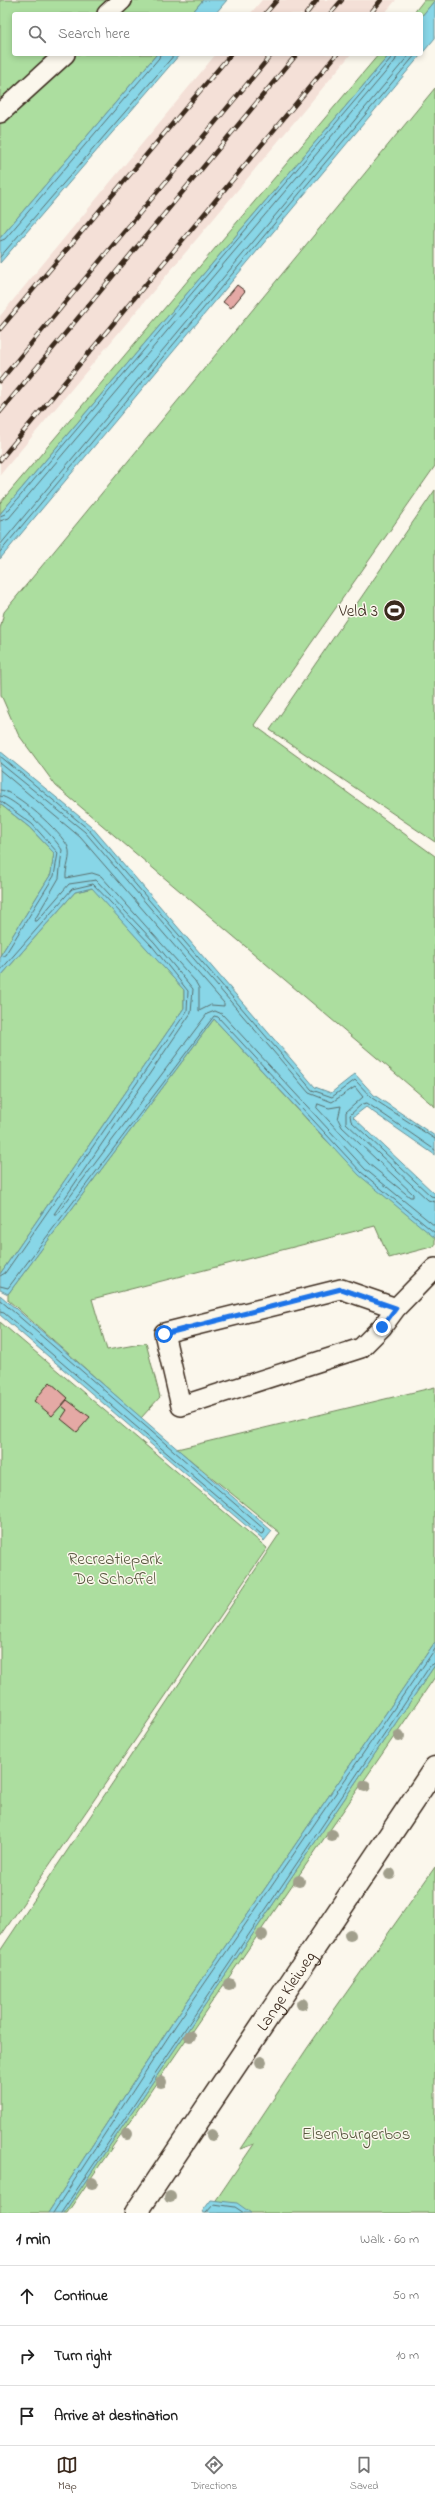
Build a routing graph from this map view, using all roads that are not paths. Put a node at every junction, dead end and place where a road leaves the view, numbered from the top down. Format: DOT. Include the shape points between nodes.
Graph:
graph roads {
  1 [pos="122,0"];
  2 [pos="109,12"];
  3 [pos="64,56"];
  4 [pos="0,113"];
  5 [pos="435,1268"];
  6 [pos="396,1308"];
  7 [pos="435,1768"];
  8 [pos="136,2213"];
  1 -- 2 [label="lane"];
  3 -- 4 [label="lane"];
  5 -- 6 [label="lane"];
  6 -- 6 [label="lane" via="361,1348 181,1406 164,1333 341,1289"];
  7 -- 8 [label="street, Lange Kleiweg"];
}
